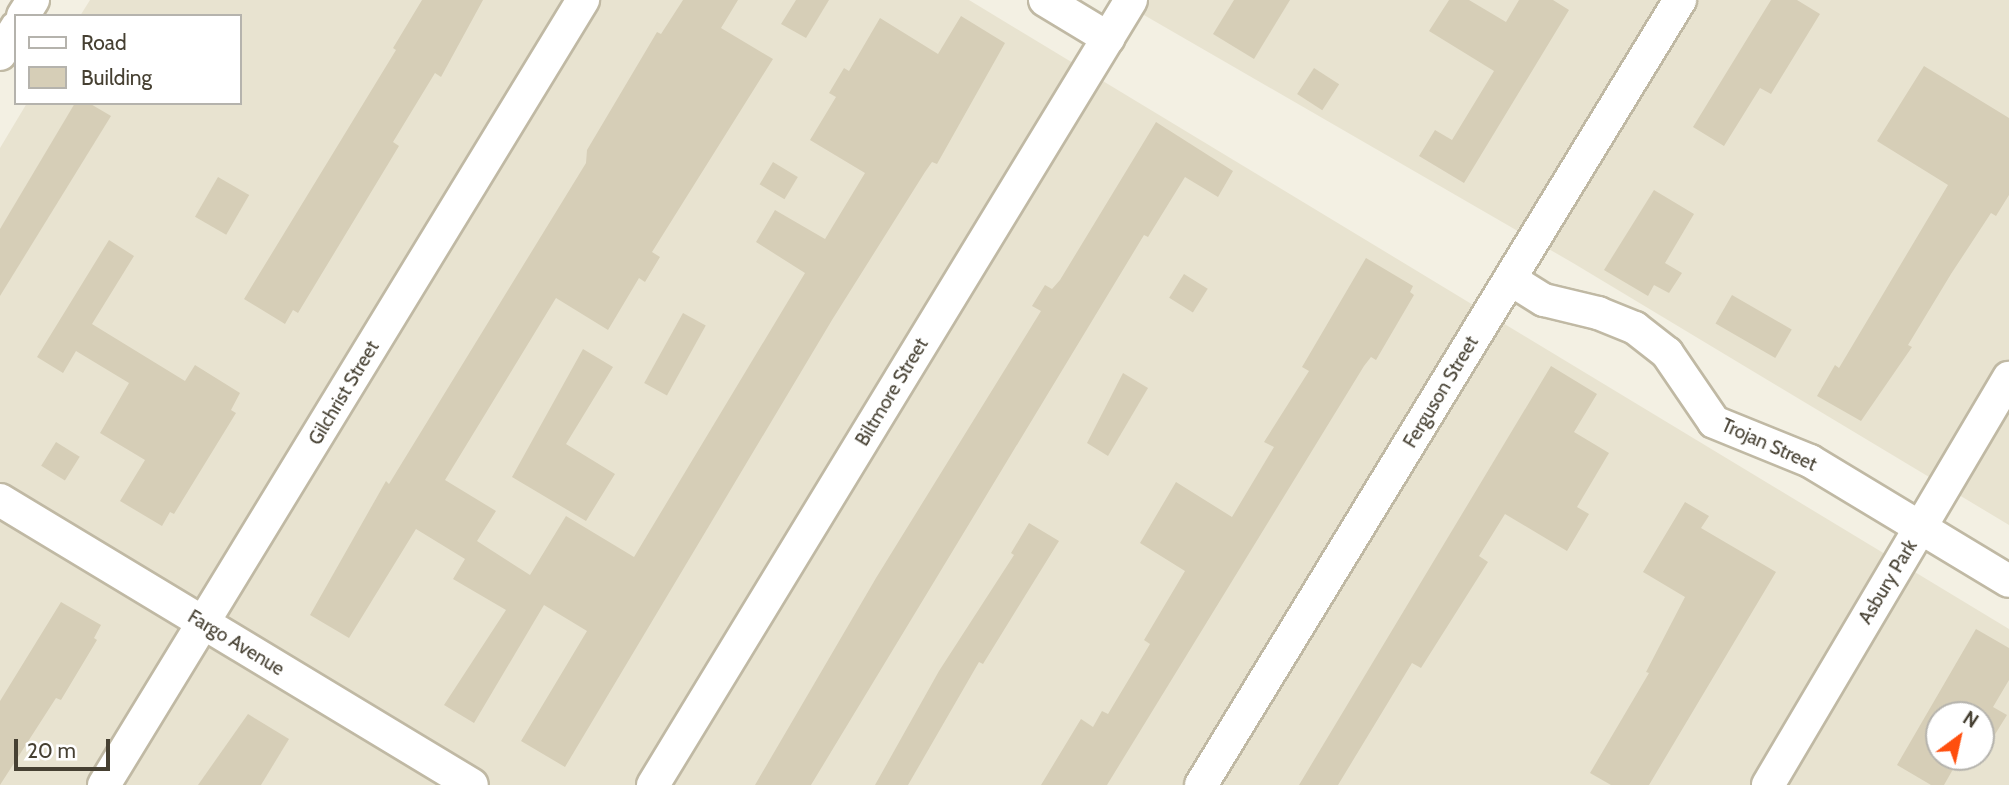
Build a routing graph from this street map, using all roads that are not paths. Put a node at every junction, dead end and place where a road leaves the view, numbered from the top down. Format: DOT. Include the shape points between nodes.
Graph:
graph roads {
  1 [pos="583,0"];
  2 [pos="1045,0"];
  3 [pos="1132,0"];
  4 [pos="1680,0"];
  5 [pos="14,31"];
  6 [pos="1108,38"];
  7 [pos="0,54"];
  8 [pos="1510,279"];
  9 [pos="2009,378"];
  10 [pos="0,500"];
  11 [pos="1921,527"];
  12 [pos="2009,581"];
  13 [pos="203,623"];
  14 [pos="104,785"];
  15 [pos="472,785"];
  16 [pos="653,785"];
  17 [pos="1201,785"];
  18 [pos="1768,785"];
  1 -- 13 [label="street, Gilchrist Street"];
  2 -- 6 [label="street"];
  3 -- 6 [label="street, Biltmore Street"];
  4 -- 8 [label="street, Ferguson Street"];
  5 -- 7 [label="street"];
  6 -- 16 [label="street, Biltmore Street"];
  8 -- 11 [label="street, Trojan Street" via="1544,300 1635,328 1667,353 1714,422 1810,461"];
  8 -- 17 [label="street, Ferguson Street"];
  9 -- 11 [label="street, Asbury Park"];
  10 -- 13 [label="street, Fargo Avenue"];
  11 -- 12 [label="street, Trojan Street"];
  11 -- 18 [label="street, Asbury Park"];
  13 -- 14 [label="street, Gilchrist Street"];
  13 -- 15 [label="street, Fargo Avenue"];
}
